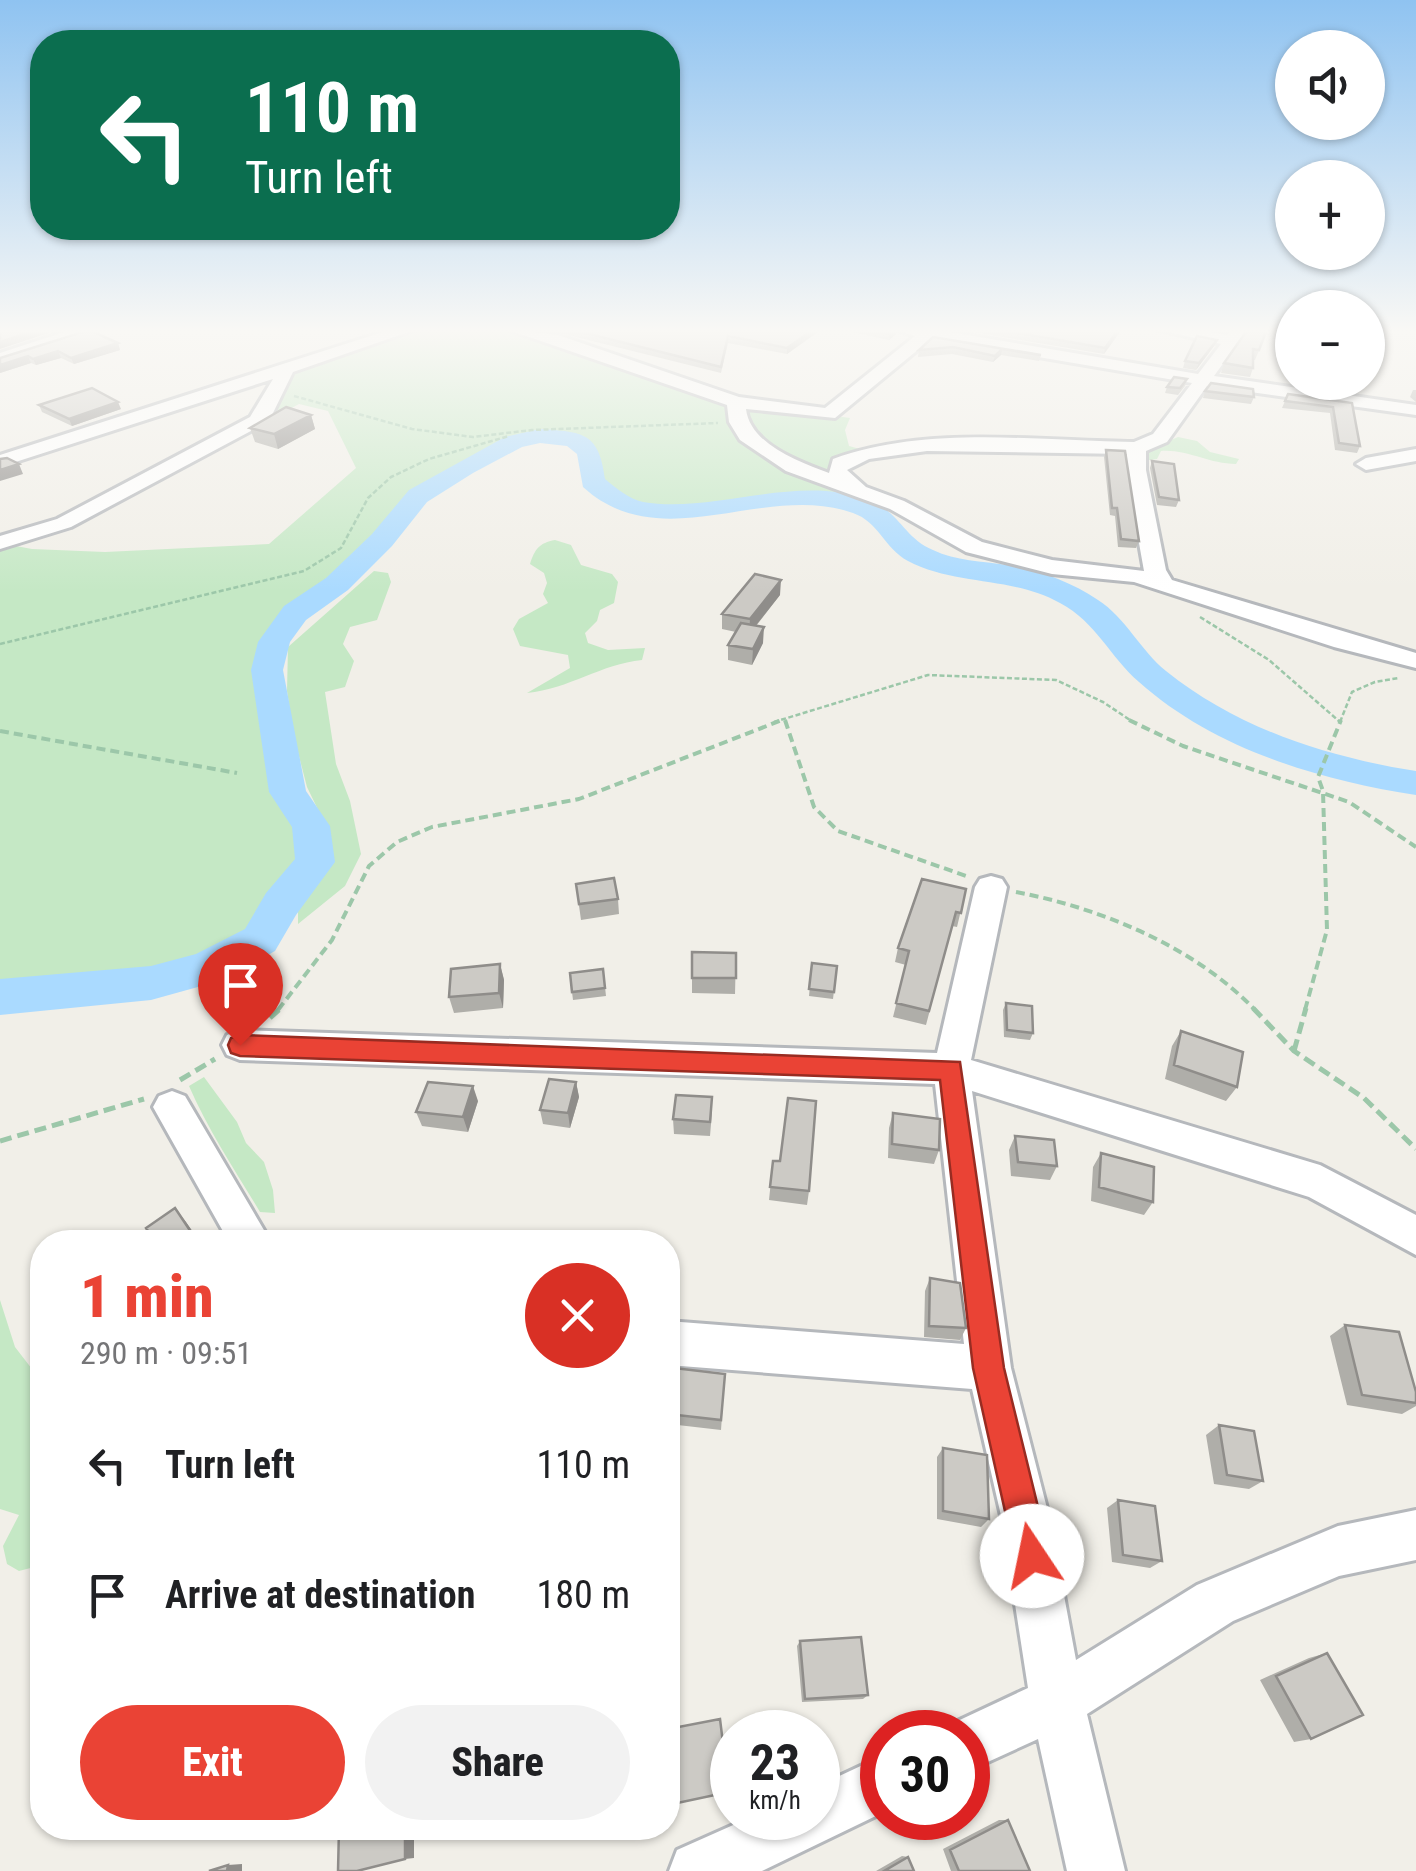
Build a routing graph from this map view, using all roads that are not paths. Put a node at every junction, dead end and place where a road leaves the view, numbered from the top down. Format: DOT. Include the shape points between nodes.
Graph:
graph roads {
  1 [pos="134,416"];
  2 [pos="261,416"];
  3 [pos="739,416"];
  4 [pos="1174,416"];
  5 [pos="1137,448"];
  6 [pos="1416,455"];
  7 [pos="0,461"];
  8 [pos="1366,464"];
  9 [pos="863,494"];
  10 [pos="0,543"];
  11 [pos="1162,583"];
  12 [pos="1412,667"];
  13 [pos="990,886"];
  14 [pos="240,1045"];
  15 [pos="951,1069"];
  16 [pos="176,1094"];
  17 [pos="245,1230"];
  18 [pos="1416,1236"];
  19 [pos="680,1344"];
  20 [pos="989,1368"];
  21 [pos="1416,1536"];
  22 [pos="1058,1702"];
  23 [pos="990,1734"];
  24 [pos="764,1840"];
  25 [pos="698,1871"];
  26 [pos="1096,1871"];
  1 -- 7 [label="street"];
  2 -- 10 [label="street" via="64,524"];
  3 -- 9 [label="street" via="747,436 793,468"];
  4 -- 5 [label="street" via="1160,438"];
  5 -- 9 [label="street" via="926,445 840,462 837,471"];
  5 -- 11 [label="street"];
  6 -- 8 [label="street"];
  9 -- 11 [label="street" via="974,546 1052,568"];
  11 -- 12 [label="street"];
  13 -- 15 [label="street"];
  14 -- 15 [label="street"];
  15 -- 18 [label="street" via="1320,1184"];
  15 -- 20 [label="street"];
  16 -- 17 [label="street"];
  19 -- 20 [label="street"];
  20 -- 22 [label="street" via="1026,1520"];
  21 -- 22 [label="street" via="1338,1552 1216,1603"];
  22 -- 23 [label="street"];
  22 -- 26 [label="street"];
  24 -- 25 [label="street"];
}
